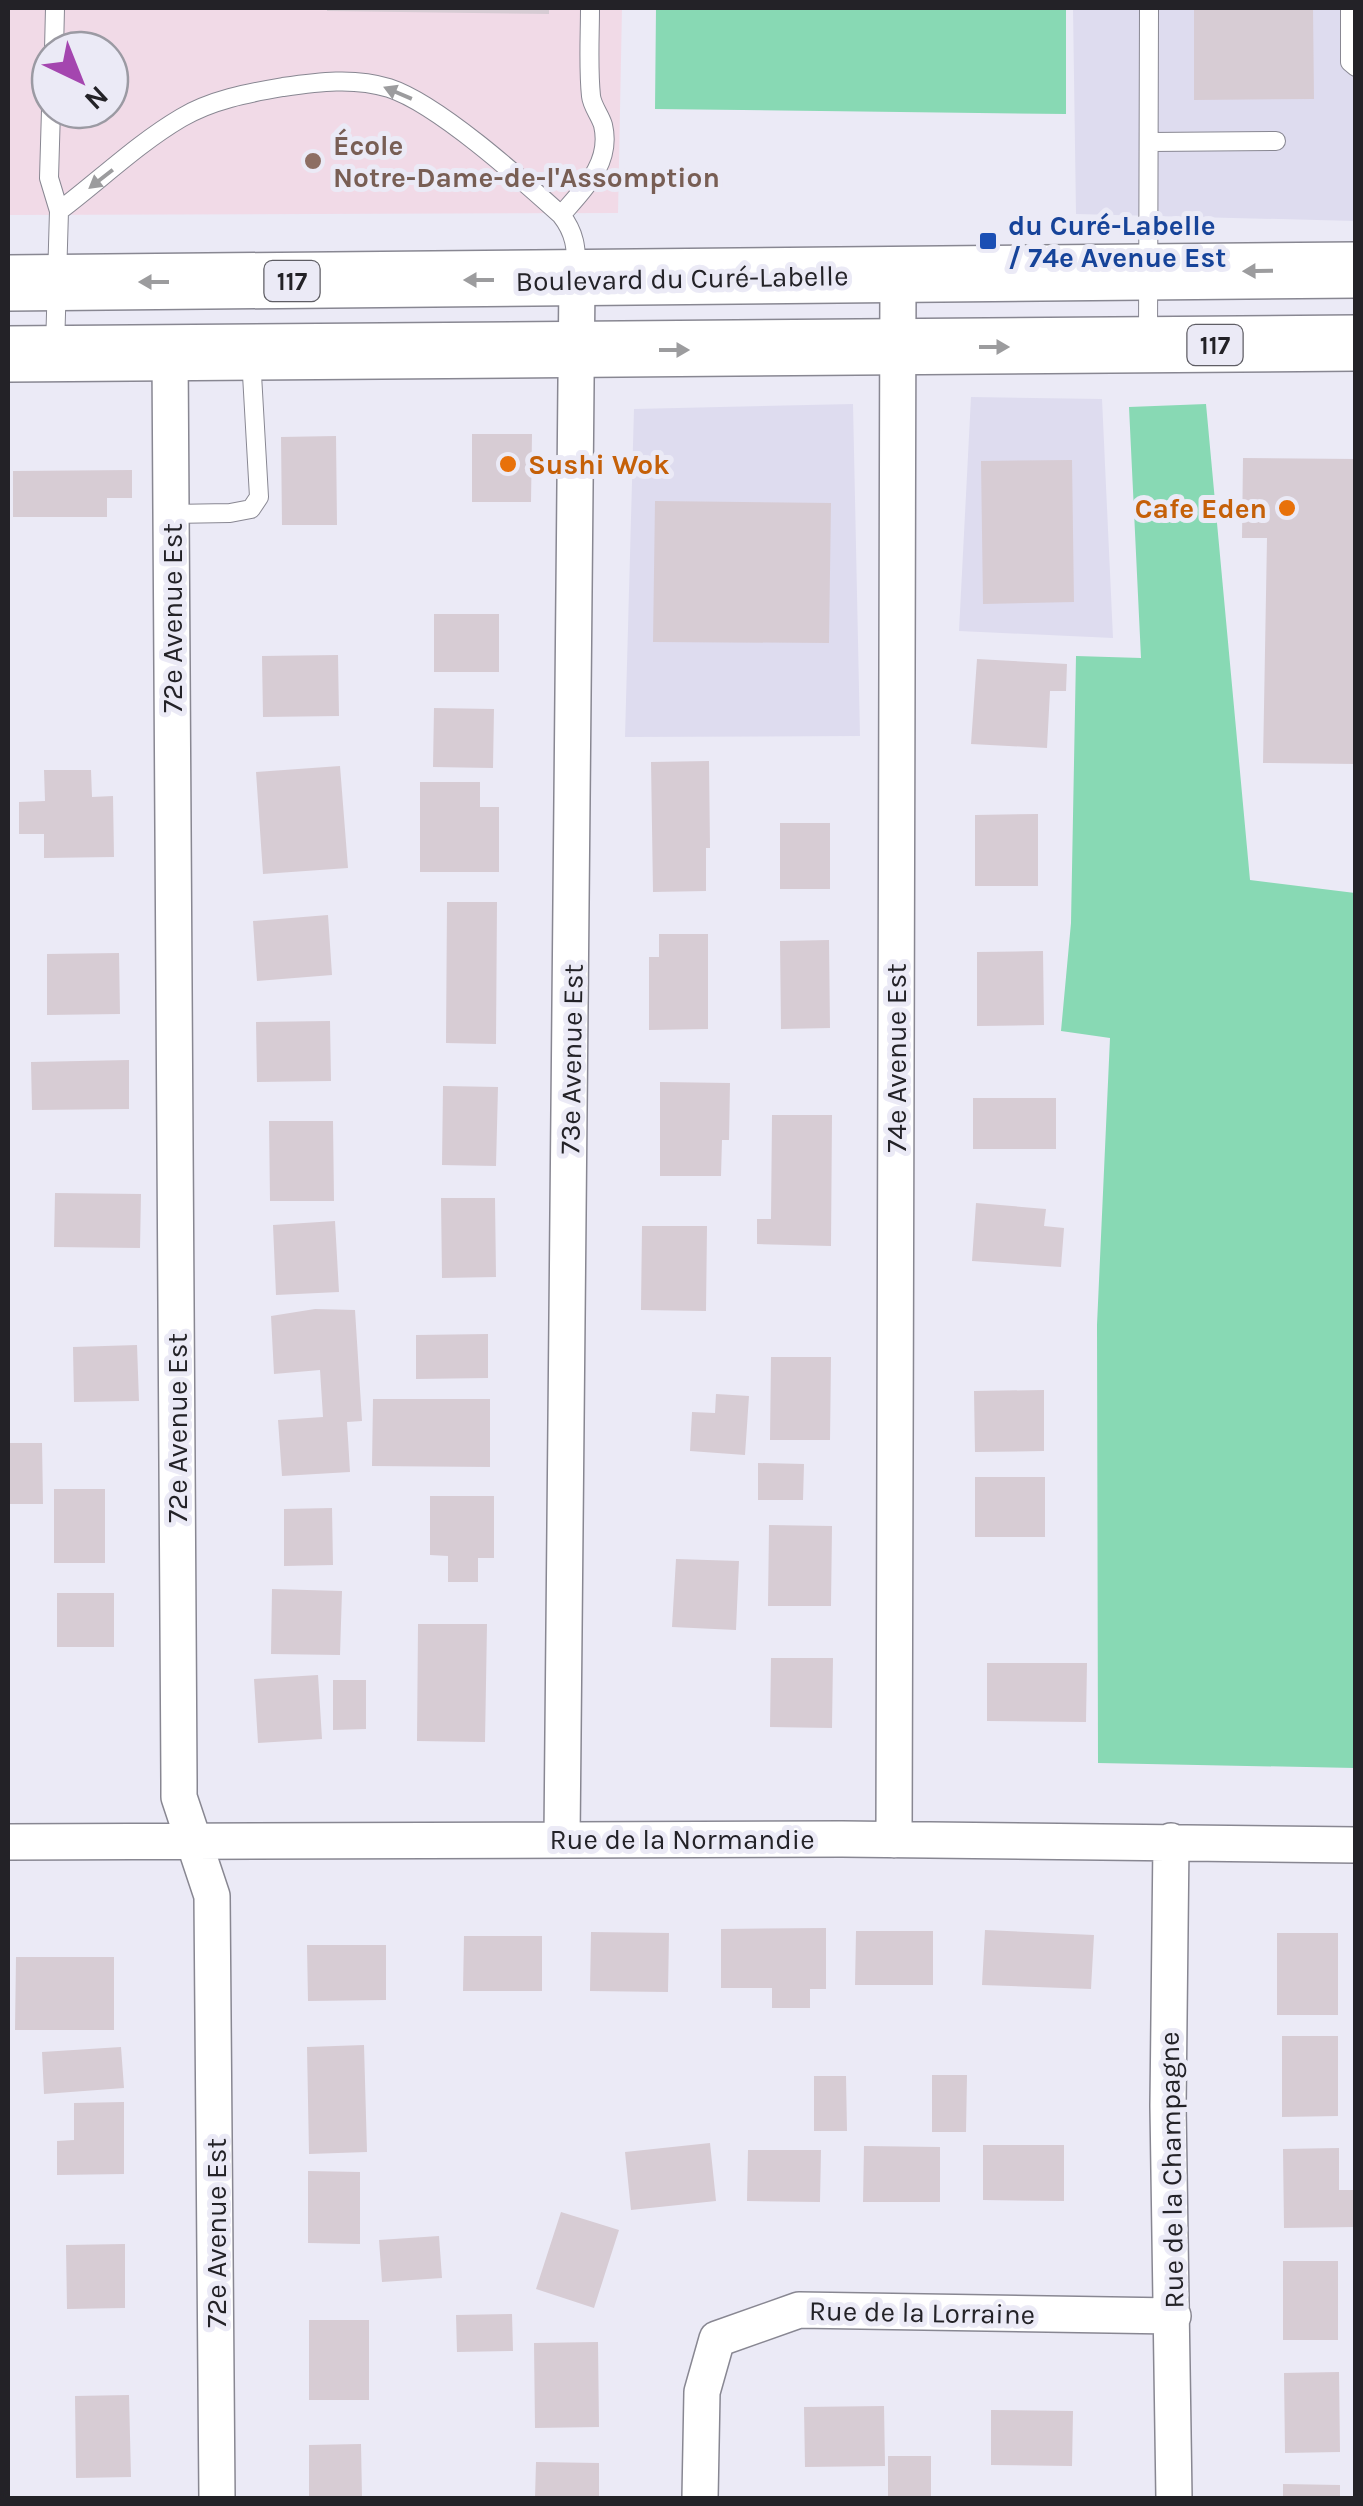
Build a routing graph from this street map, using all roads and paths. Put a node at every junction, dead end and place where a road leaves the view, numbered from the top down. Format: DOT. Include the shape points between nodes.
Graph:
graph roads {
  1 [pos="590,8"];
  2 [pos="1149,8"];
  3 [pos="1350,8"];
  4 [pos="1356,67"];
  5 [pos="50,130"];
  6 [pos="1276,141"];
  7 [pos="1150,142"];
  8 [pos="58,211"];
  9 [pos="562,215"];
  10 [pos="1356,270"];
  11 [pos="1150,273"];
  12 [pos="898,276"];
  13 [pos="577,279"];
  14 [pos="32,283"];
  15 [pos="1356,344"];
  16 [pos="1148,346"];
  17 [pos="897,348"];
  18 [pos="577,350"];
  19 [pos="170,352"];
  20 [pos="251,352"];
  21 [pos="31,354"];
  22 [pos="171,514"];
  23 [pos="562,1838"];
  24 [pos="894,1840"];
  25 [pos="194,1841"];
  26 [pos="1171,1841"];
  27 [pos="8,1842"];
  28 [pos="1356,1845"];
  29 [pos="1172,2316"];
  30 [pos="218,2498"];
  31 [pos="700,2498"];
  32 [pos="1174,2498"];
  1 -- 9 [label="lane" via="591,100 603,124 604,146 593,178"];
  2 -- 7 [label="lane"];
  3 -- 4 [label="lane" via="1350,62"];
  5 -- 8 [label="lane" via="48,178"];
  6 -- 7 [label="lane"];
  7 -- 11 [label="lane"];
  9 -- 8 [label="lane, one-way" via="412,98 342,81 203,106"];
  8 -- 14 [label="lane"];
  9 -- 13 [label="lane" via="576,243"];
  10 -- 11 [label="main road, Boulevard du Curé-Labelle / 117, one-way"];
  11 -- 12 [label="main road, Boulevard du Curé-Labelle / 117"];
  11 -- 16 [label="lane"];
  12 -- 13 [label="main road, Boulevard du Curé-Labelle / 117"];
  12 -- 17 [label="street, 74e Avenue Est"];
  13 -- 14 [label="main road, Boulevard du Curé-Labelle / 117, one-way"];
  13 -- 18 [label="street, 73e Avenue Est"];
  14 -- 21 [label="lane"];
  15 -- 16 [label="main road, 117"];
  17 -- 16 [label="main road, 117, one-way"];
  18 -- 17 [label="main road, 117, one-way"];
  17 -- 24 [label="street, 74e Avenue Est"];
  18 -- 20 [label="main road, 117"];
  18 -- 23 [label="street, 73e Avenue Est"];
  19 -- 20 [label="main road, 117"];
  19 -- 21 [label="main road, 117"];
  19 -- 22 [label="street, 72e Avenue Est"];
  20 -- 22 [label="lane" via="259,497 251,509"];
  22 -- 25 [label="street, 72e Avenue Est" via="178,1781"];
  23 -- 24 [label="street, Rue de la Normandie"];
  23 -- 25 [label="street, Rue de la Normandie"];
  24 -- 26 [label="street, Rue de la Normandie"];
  25 -- 27 [label="street, Rue de la Normandie"];
  25 -- 30 [label="street, 72e Avenue Est" via="212,1896"];
  26 -- 28 [label="street, Rue de la Normandie"];
  26 -- 29 [label="street, Rue de la Champagne"];
  29 -- 31 [label="street, Rue de la Lorraine" via="800,2310 717,2339 702,2392"];
  29 -- 32 [label="street, Rue de la Champagne"];
}
